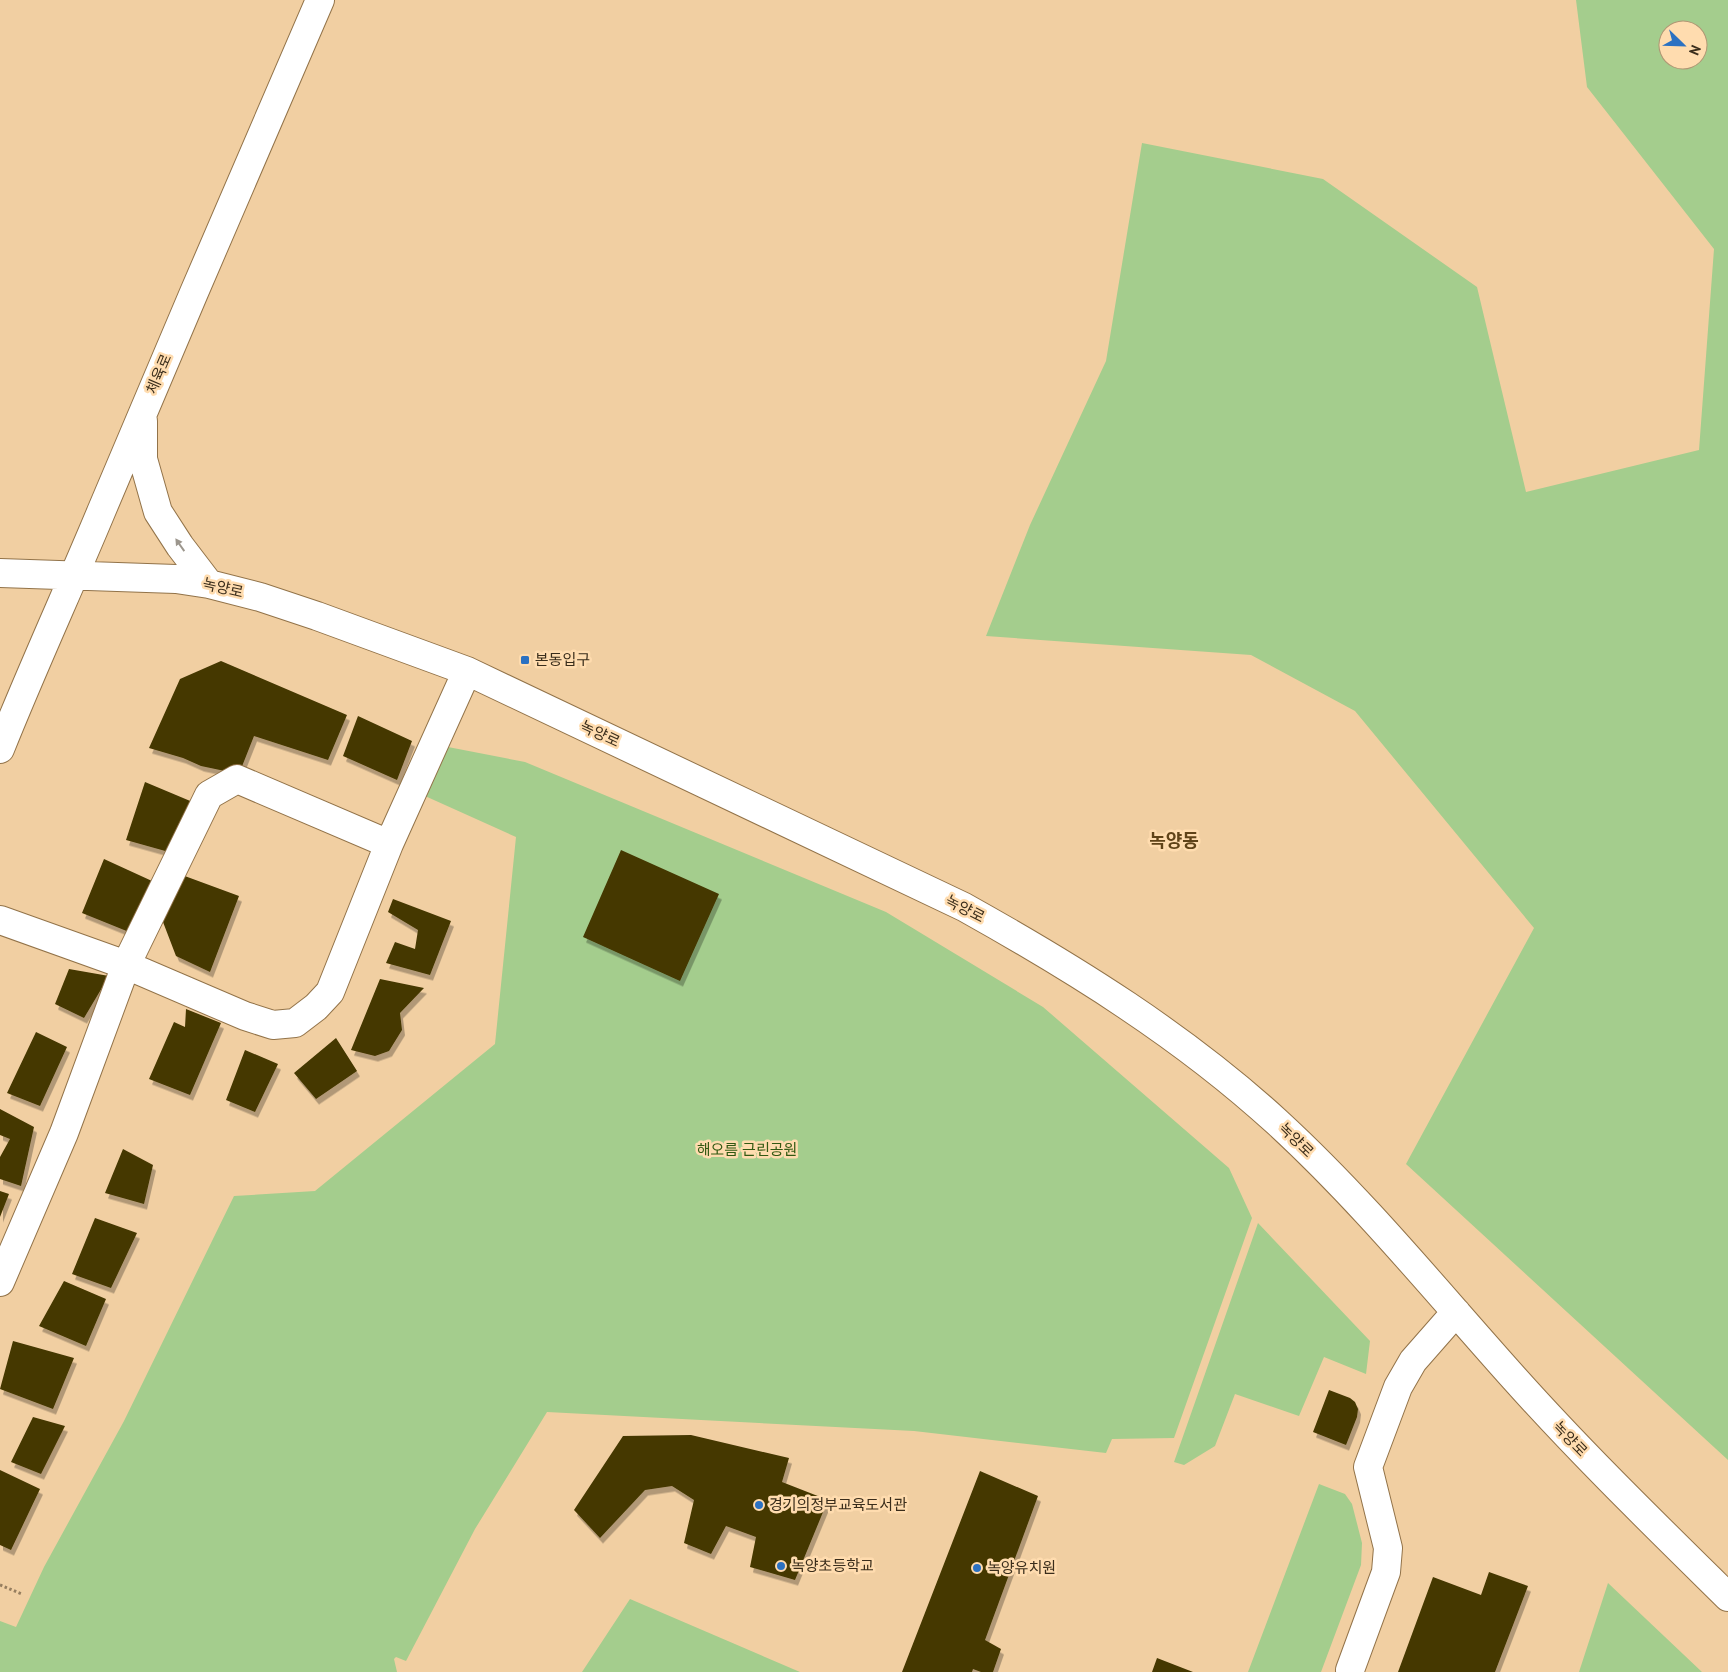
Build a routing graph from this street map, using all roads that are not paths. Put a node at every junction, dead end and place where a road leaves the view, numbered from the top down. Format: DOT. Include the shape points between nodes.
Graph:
graph roads {
  1 [pos="320,0"];
  2 [pos="144,409"];
  3 [pos="0,573"];
  4 [pos="73,577"];
  5 [pos="209,584"];
  6 [pos="467,671"];
  7 [pos="0,749"];
  8 [pos="390,844"];
  9 [pos="0,920"];
  10 [pos="126,965"];
  11 [pos="0,1282"];
  12 [pos="1456,1312"];
  13 [pos="1728,1597"];
  14 [pos="1350,1670"];
  1 -- 2 [label="street, 체육로"];
  2 -- 4 [label="street, 체육로"];
  5 -- 2 [label="street, one-way" via="158,512 143,459"];
  3 -- 4 [label="street, 녹양로"];
  4 -- 5 [label="street, 녹양로" via="176,579"];
  4 -- 7 [label="street, 체육로"];
  5 -- 6 [label="street, 녹양로" via="317,616"];
  6 -- 8 [label="street"];
  6 -- 12 [label="street, 녹양로" via="964,908 1086,978 1205,1062 1276,1121 1332,1175"];
  8 -- 10 [label="street" via="237,779 209,795"];
  8 -- 10 [label="street" via="330,992 295,1023 273,1026"];
  9 -- 10 [label="street"];
  10 -- 11 [label="street" via="64,1133"];
  12 -- 13 [label="street, 녹양로" via="1563,1432"];
  12 -- 14 [label="street" via="1414,1361 1398,1387 1368,1467 1388,1548 1386,1572"];
}
